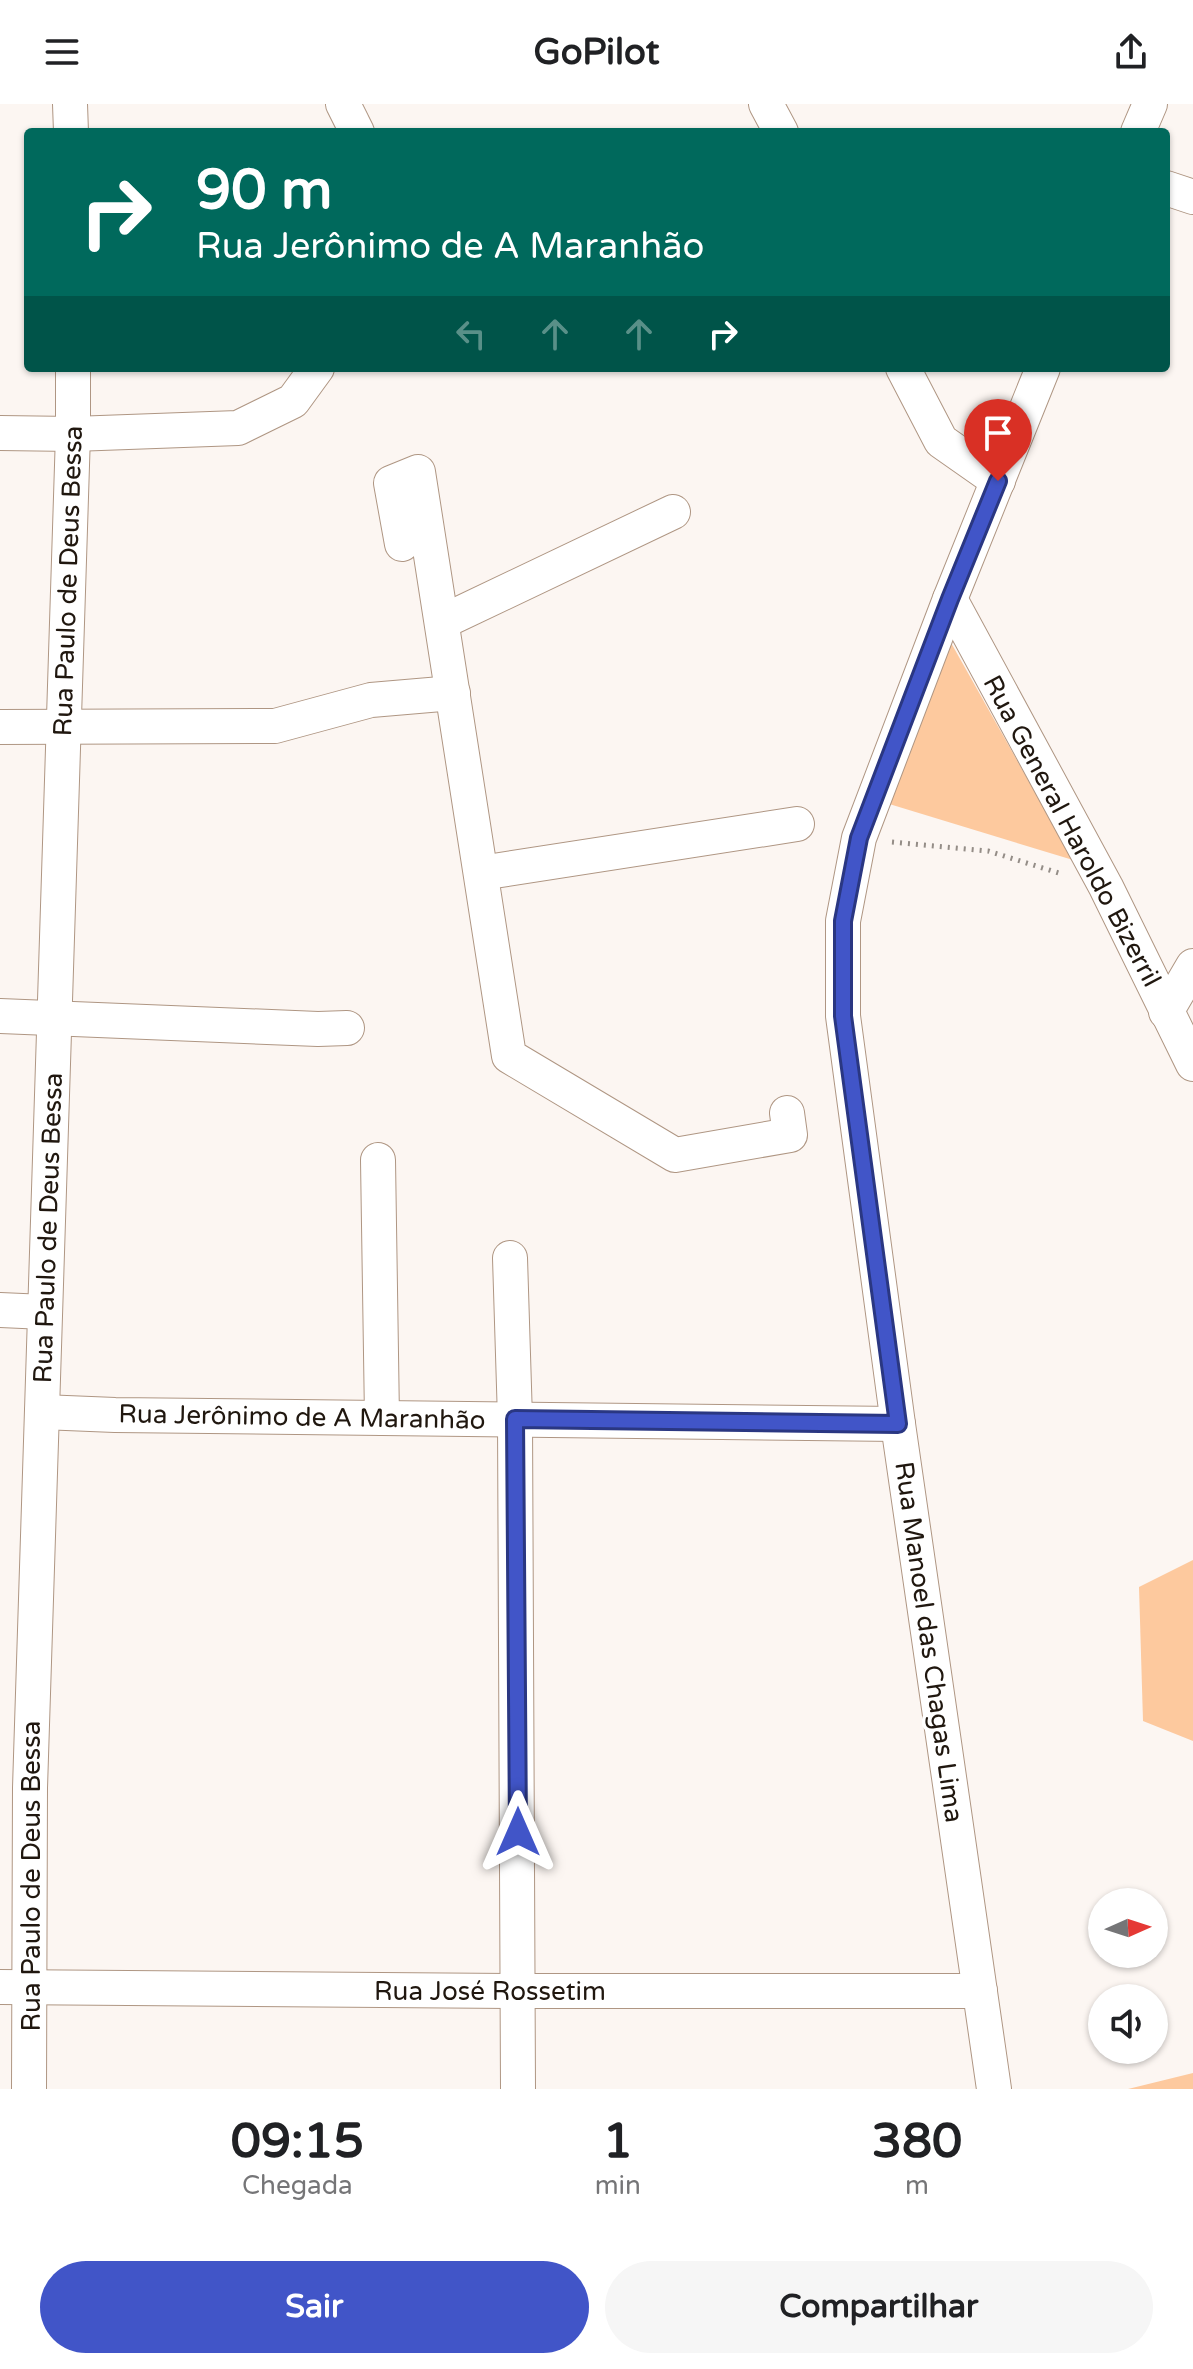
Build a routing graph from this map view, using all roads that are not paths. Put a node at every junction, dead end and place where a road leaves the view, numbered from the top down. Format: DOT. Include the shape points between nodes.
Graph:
graph roads {
  1 [pos="70,104"];
  2 [pos="343,104"];
  3 [pos="766,104"];
  4 [pos="1150,104"];
  5 [pos="71,128"];
  6 [pos="355,128"];
  7 [pos="779,128"];
  8 [pos="1140,128"];
  9 [pos="1170,189"];
  10 [pos="1193,197"];
  11 [pos="73,372"];
  12 [pos="314,372"];
  13 [pos="905,372"];
  14 [pos="1041,372"];
  15 [pos="0,433"];
  16 [pos="73,434"];
  17 [pos="998,481"];
  18 [pos="673,512"];
  19 [pos="402,544"];
  20 [pos="950,599"];
  21 [pos="442,622"];
  22 [pos="453,693"];
  23 [pos="0,727"];
  24 [pos="63,728"];
  25 [pos="797,824"];
  26 [pos="481,873"];
  27 [pos="1192,969"];
  28 [pos="1166,1012"];
  29 [pos="0,1016"];
  30 [pos="54,1017"];
  31 [pos="347,1028"];
  32 [pos="1193,1064"];
  33 [pos="787,1113"];
  34 [pos="378,1160"];
  35 [pos="510,1258"];
  36 [pos="0,1310"];
  37 [pos="45,1312"];
  38 [pos="42,1412"];
  39 [pos="382,1418"];
  40 [pos="515,1419"];
  41 [pos="898,1424"];
  42 [pos="15,1988"];
  43 [pos="519,1991"];
  44 [pos="980,1991"];
  45 [pos="29,2089"];
  46 [pos="518,2089"];
  47 [pos="994,2089"];
  1 -- 5 [label="street"];
  2 -- 6 [label="street"];
  3 -- 7 [label="street"];
  4 -- 8 [label="street"];
  9 -- 10 [label="street"];
  11 -- 16 [label="street, Rua Paulo de Deus Bessa"];
  12 -- 16 [label="street" via="293,401 238,428"];
  13 -- 17 [label="street" via="941,441"];
  14 -- 17 [label="street, Rua Manoel das Chagas Lima"];
  15 -- 16 [label="street"];
  16 -- 24 [label="street, Rua Paulo de Deus Bessa"];
  17 -- 20 [label="street, Rua Manoel das Chagas Lima"];
  18 -- 21 [label="street"];
  19 -- 21 [label="street" via="391,483 418,472"];
  20 -- 28 [label="street, Rua General Haroldo Bizerril" via="1106,887"];
  20 -- 41 [label="street, Rua Manoel das Chagas Lima" via="859,838 843,921 843,1016"];
  21 -- 22 [label="street"];
  22 -- 24 [label="street" via="371,700 275,726"];
  22 -- 26 [label="street"];
  23 -- 24 [label="street"];
  24 -- 30 [label="street, Rua Paulo de Deus Bessa"];
  25 -- 26 [label="street"];
  26 -- 33 [label="street" via="509,1056 675,1155 790,1135"];
  27 -- 28 [label="street"];
  28 -- 32 [label="street, Rua General Haroldo Bizerril"];
  29 -- 30 [label="street"];
  30 -- 31 [label="street"];
  30 -- 37 [label="street, Rua Paulo de Deus Bessa"];
  34 -- 39 [label="street"];
  35 -- 40 [label="street"];
  36 -- 37 [label="street"];
  37 -- 38 [label="street, Rua Paulo de Deus Bessa"];
  38 -- 39 [label="street, Rua Jerônimo de A Maranhão"];
  38 -- 42 [label="street, Rua Paulo de Deus Bessa" via="30,1788"];
  39 -- 40 [label="street, Rua Jerônimo de A Maranhão"];
  40 -- 41 [label="street, Rua Jerônimo de A Maranhão"];
  40 -- 43 [label="street"];
  41 -- 44 [label="street, Rua Manoel das Chagas Lima"];
  42 -- 43 [label="street, Rua José Rossetim"];
  42 -- 45 [label="street, Rua Paulo de Deus Bessa"];
  43 -- 44 [label="street, Rua José Rossetim"];
  43 -- 46 [label="street"];
  44 -- 47 [label="street, Rua Manoel das Chagas Lima"];
}
